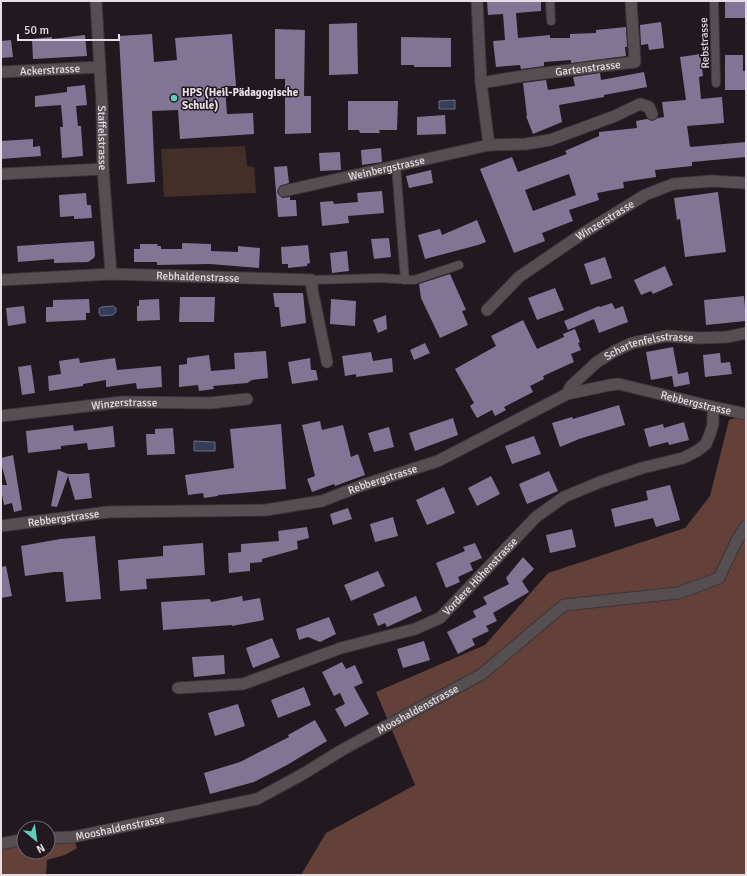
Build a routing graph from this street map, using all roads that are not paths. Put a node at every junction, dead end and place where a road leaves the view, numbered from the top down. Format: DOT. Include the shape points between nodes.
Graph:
graph roads {
  1 [pos="96,1"];
  2 [pos="477,1"];
  3 [pos="550,1"];
  4 [pos="631,1"];
  5 [pos="714,1"];
  6 [pos="551,21"];
  7 [pos="100,67"];
  8 [pos="1,72"];
  9 [pos="481,83"];
  10 [pos="716,83"];
  11 [pos="652,114"];
  12 [pos="488,145"];
  13 [pos="396,166"];
  14 [pos="103,169"];
  15 [pos="1,174"];
  16 [pos="746,186"];
  17 [pos="284,191"];
  18 [pos="459,265"];
  19 [pos="111,274"];
  20 [pos="1,280"];
  21 [pos="312,280"];
  22 [pos="405,280"];
  23 [pos="487,310"];
  24 [pos="746,333"];
  25 [pos="327,362"];
  26 [pos="567,394"];
  27 [pos="247,399"];
  28 [pos="713,407"];
  29 [pos="746,414"];
  30 [pos="1,416"];
  31 [pos="1,526"];
  32 [pos="746,526"];
  33 [pos="178,688"];
  34 [pos="56,837"];
  35 [pos="16,841"];
  36 [pos="1,844"];
  1 -- 7 [label="street, Staffelstrasse"];
  2 -- 9 [label="street"];
  3 -- 6 [label="lane"];
  4 -- 9 [label="street, Gartenstrasse" via="635,62"];
  5 -- 10 [label="lane, Rebstrasse"];
  7 -- 8 [label="street, Ackerstrasse"];
  7 -- 14 [label="street, Staffelstrasse"];
  9 -- 12 [label="street"];
  11 -- 12 [label="street, Weinbergstrasse" via="649,108 640,104 550,140 526,144"];
  12 -- 13 [label="street, Weinbergstrasse"];
  13 -- 17 [label="street, Weinbergstrasse"];
  13 -- 22 [label="lane"];
  14 -- 15 [label="street"];
  14 -- 19 [label="street, Staffelstrasse"];
  16 -- 23 [label="street, Winzerstrasse" via="712,181 673,184 644,195 519,277"];
  18 -- 22 [label="lane" via="414,280"];
  19 -- 20 [label="street, Rebhaldenstrasse"];
  19 -- 21 [label="street, Rebhaldenstrasse"];
  21 -- 22 [label="lane"];
  21 -- 25 [label="street"];
  24 -- 26 [label="street, Schartenfelsstrasse" via="727,337 666,336 632,343 597,362 571,386"];
  26 -- 28 [label="street, Rebbergstrasse" via="619,384"];
  26 -- 31 [label="street, Rebbergstrasse" via="438,461 322,500 266,510 108,512"];
  27 -- 30 [label="street, Winzerstrasse" via="210,403 122,402"];
  28 -- 29 [label="street, Rebbergstrasse"];
  28 -- 33 [label="street, Vordere Höhenstrasse" via="710,434 706,444 697,451 683,458 600,482 564,497 536,517 440,618 415,629 341,648 243,684"];
  32 -- 34 [label="street, Mooshaldenstrasse" via="719,578 678,593 564,605 482,674 257,799"];
  35 -- 36 [label="street"];
}
